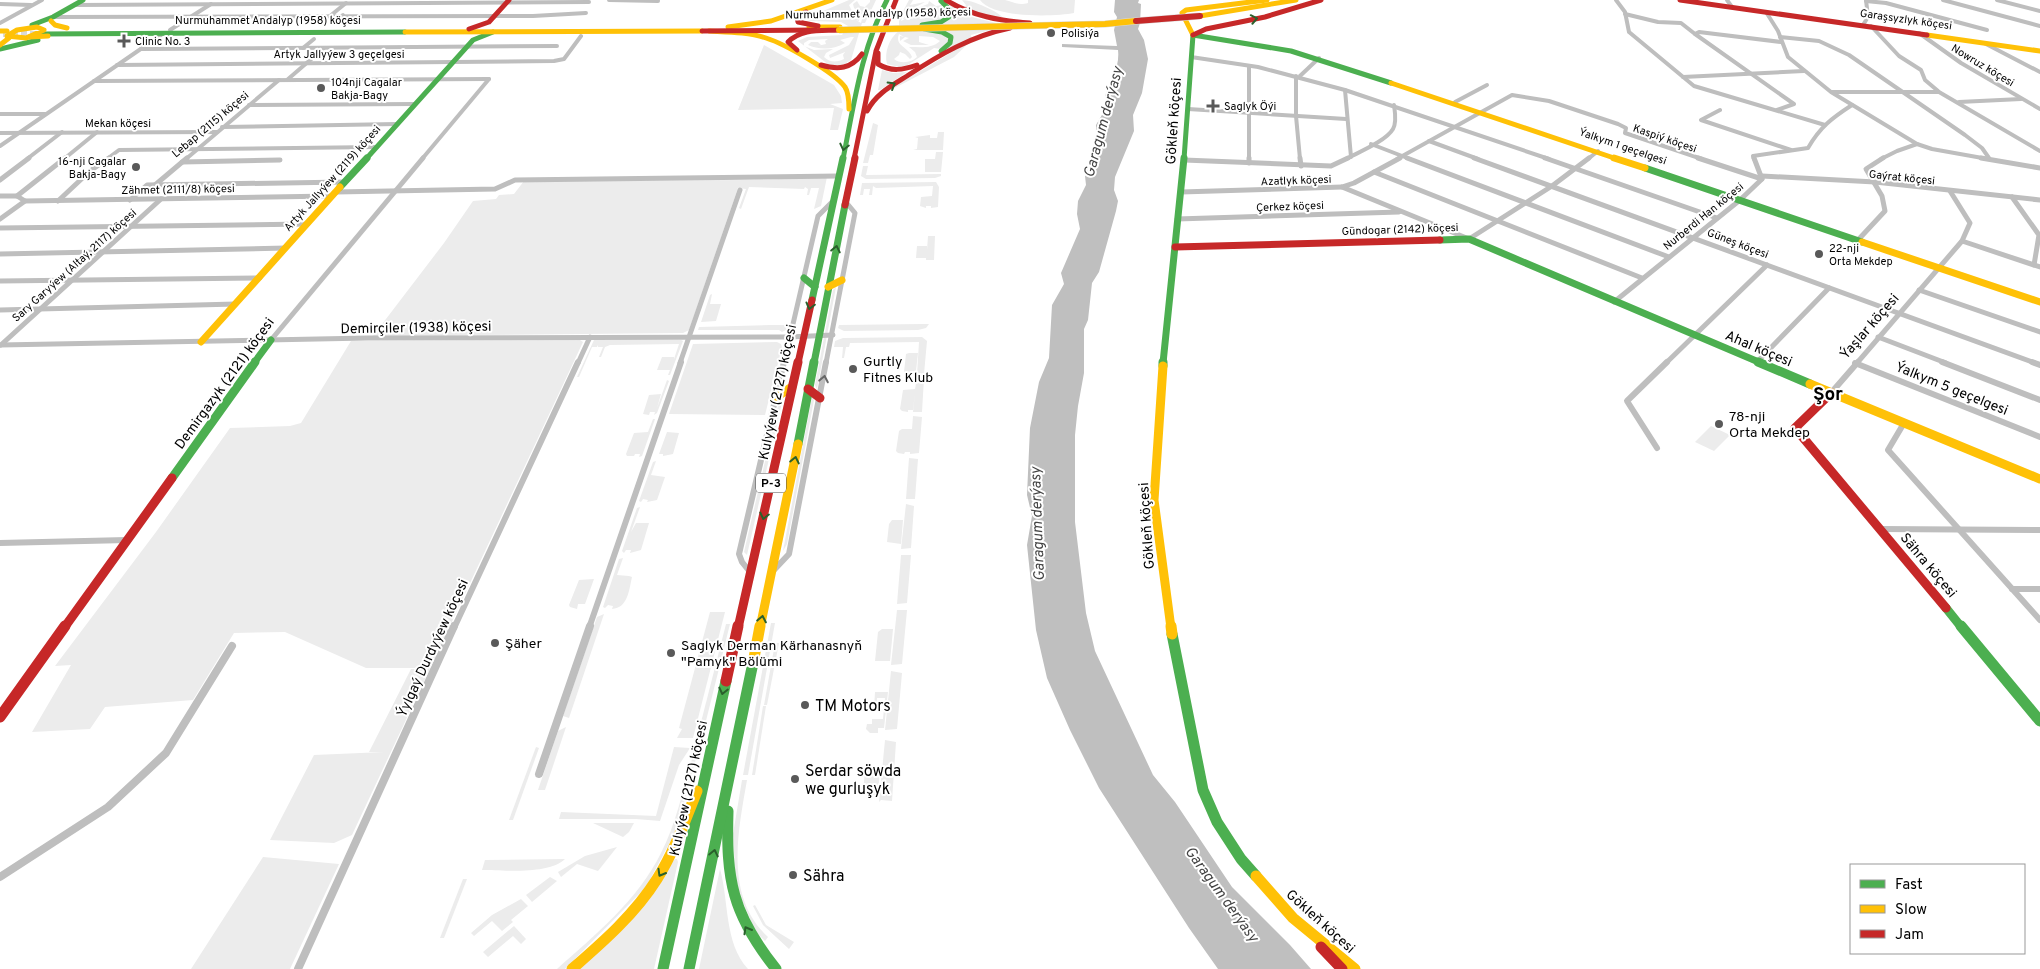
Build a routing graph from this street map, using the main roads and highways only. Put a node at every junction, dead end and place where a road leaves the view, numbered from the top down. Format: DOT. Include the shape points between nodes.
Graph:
graph roads {
  1 [pos="832,0"];
  2 [pos="842,0"];
  3 [pos="882,0"];
  4 [pos="887,0"];
  5 [pos="896,0"];
  6 [pos="900,0"];
  7 [pos="1266,0"];
  8 [pos="1285,0"];
  9 [pos="1296,0"];
  10 [pos="1321,0"];
  11 [pos="1680,0"];
  12 [pos="508,1"];
  13 [pos="944,1"];
  14 [pos="79,2"];
  15 [pos="1729,3"];
  16 [pos="886,12"];
  17 [pos="1198,15"];
  18 [pos="1030,24"];
  19 [pos="493,25"];
  20 [pos="46,26"];
  21 [pos="1217,26"];
  22 [pos="910,27"];
  23 [pos="839,28"];
  24 [pos="710,29"];
  25 [pos="1190,30"];
  26 [pos="26,32"];
  27 [pos="66,32"];
  28 [pos="169,32"];
  29 [pos="139,34"];
  30 [pos="2,36"];
  31 [pos="468,37"];
  32 [pos="871,51"];
  33 [pos="2040,51"];
  34 [pos="944,52"];
  35 [pos="850,119"];
  36 [pos="861,121"];
  37 [pos="1469,239"];
  38 [pos="1175,247"];
  39 [pos="804,278"];
  40 [pos="842,280"];
  41 [pos="815,287"];
  42 [pos="828,287"];
  43 [pos="2040,302"];
  44 [pos="271,340"];
  45 [pos="202,342"];
  46 [pos="792,387"];
  47 [pos="808,388"];
  48 [pos="1831,393"];
  49 [pos="776,397"];
  50 [pos="820,398"];
  51 [pos="1795,428"];
  52 [pos="2040,479"];
  53 [pos="0,717"];
  54 [pos="2040,721"];
  55 [pos="708,764"];
  56 [pos="731,769"];
  57 [pos="1293,918"];
  58 [pos="572,969"];
  59 [pos="663,969"];
  60 [pos="689,969"];
  61 [pos="776,969"];
  62 [pos="1342,969"];
  63 [pos="1355,969"];
  1 -- 24 [label="main road" via="771,20"];
  2 -- 23 [label="main road" via="804,13 797,20 806,26"];
  3 -- 16 [label="main road" via="878,8"];
  4 -- 16 [label="main road, Kulyýew (2127) köçesi / P-3"];
  5 -- 16 [label="main road, Kulyýew (2127) köçesi / P-3"];
  6 -- 16 [label="main road"];
  7 -- 25 [label="main road, Gökleň köçesi" via="1186,10 1182,13"];
  8 -- 17 [label="main road, Nurmuhammet Andalyp (1958) köçesi"];
  9 -- 17 [label="main road, Nurmuhammet Andalyp (1958) köçesi"];
  21 -- 10 [label="main road, one-way" via="1265,17"];
  11 -- 15 [label="main road, Garaşsyzlyk köçesi"];
  12 -- 19 [label="main road"];
  13 -- 18 [label="main road" via="984,19"];
  13 -- 22 [label="main road, bridge" via="950,12 947,18 933,24"];
  14 -- 20 [label="main road"];
  15 -- 33 [label="main road, Garaşsyzlyk köçesi" via="1766,12"];
  16 -- 32 [label="main road, Kulyýew (2127) köçesi / P-3"];
  17 -- 18 [label="main road, Nurmuhammet Andalyp (1958) köçesi, bridge" via="1119,23"];
  18 -- 22 [label="main road, Nurmuhammet Andalyp (1958) köçesi, bridge"];
  18 -- 34 [label="main road, bridge" via="985,32"];
  19 -- 24 [label="main road, Nurmuhammet Andalyp (1958) köçesi"];
  19 -- 31 [label="main road, Nurmuhammet Andalyp (1958) köçesi"];
  20 -- 26 [label="main road" via="40,33"];
  20 -- 27 [label="main road"];
  20 -- 28 [label="main road, Nurmuhammet Andalyp (1958) köçesi"];
  20 -- 29 [label="main road, Nurmuhammet Andalyp (1958) köçesi"];
  20 -- 30 [label="main road"];
  21 -- 25 [label="main road"];
  21 -- 25 [label="main road"];
  22 -- 23 [label="main road, Nurmuhammet Andalyp (1958) köçesi, bridge"];
  22 -- 34 [label="main road, bridge" via="948,34 951,39"];
  23 -- 24 [label="main road, Nurmuhammet Andalyp (1958) köçesi"];
  23 -- 32 [label="main road" via="803,33 791,37 788,42 834,69 855,64"];
  24 -- 35 [label="main road" via="763,37 806,60 844,85 848,93"];
  25 -- 38 [label="main road, Gökleň köçesi" via="1188,109"];
  25 -- 43 [label="main road, Ýalkym 1 geçelgesi" via="1319,58"];
  26 -- 27 [label="main road"];
  26 -- 30 [label="main road"];
  27 -- 28 [label="main road"];
  27 -- 29 [label="main road"];
  27 -- 30 [label="main road" via="26,42"];
  28 -- 29 [label="main road, Nurmuhammet Andalyp (1958) köçesi"];
  28 -- 31 [label="main road, Nurmuhammet Andalyp (1958) köçesi"];
  31 -- 45 [label="main road, Artyk Jallyýew (2119) köçesi" via="452,63"];
  32 -- 34 [label="main road" via="880,66 892,70 916,65"];
  32 -- 35 [label="main road, Kulyýew (2127) köçesi / P-3"];
  32 -- 36 [label="main road, Kulyýew (2127) köçesi / P-3"];
  36 -- 34 [label="main road, one-way" via="872,101 882,92"];
  35 -- 41 [label="main road, Kulyýew (2127) köçesi / P-3, one-way"];
  42 -- 36 [label="main road, Kulyýew (2127) köçesi / P-3, one-way"];
  37 -- 38 [label="main road, Gündogar (2142) köçesi"];
  37 -- 48 [label="main road, Ahal köçesi"];
  38 -- 57 [label="main road, Gökleň köçesi" via="1161,384 1154,500 1166,602 1203,790 1217,822 1241,859"];
  39 -- 41 [label="main road"];
  40 -- 42 [label="main road"];
  41 -- 46 [label="main road, Kulyýew (2127) köçesi / P-3, one-way"];
  42 -- 47 [label="main road, Kulyýew (2127) köçesi / P-3"];
  44 -- 53 [label="main road, Demirgazyk (2121) köçesi"];
  46 -- 49 [label="main road"];
  46 -- 55 [label="main road, Kulyýew (2127) köçesi / P-3, one-way"];
  47 -- 50 [label="main road"];
  56 -- 47 [label="main road, Kulyýew (2127) köçesi / P-3, one-way"];
  48 -- 51 [label="main road, Ýaşlar köçesi"];
  48 -- 52 [label="main road, Ahal köçesi"];
  51 -- 54 [label="main road, Sähra köçesi"];
  55 -- 58 [label="main road, one-way" via="674,847 657,879 624,920"];
  55 -- 59 [label="main road, Kulyýew (2127) köçesi / P-3"];
  60 -- 56 [label="main road, Kulyýew (2127) köçesi / P-3, one-way"];
  61 -- 56 [label="main road, one-way" via="748,931 730,887 726,861"];
  57 -- 62 [label="main road"];
  57 -- 63 [label="main road, Gökleň köçesi"];
}
